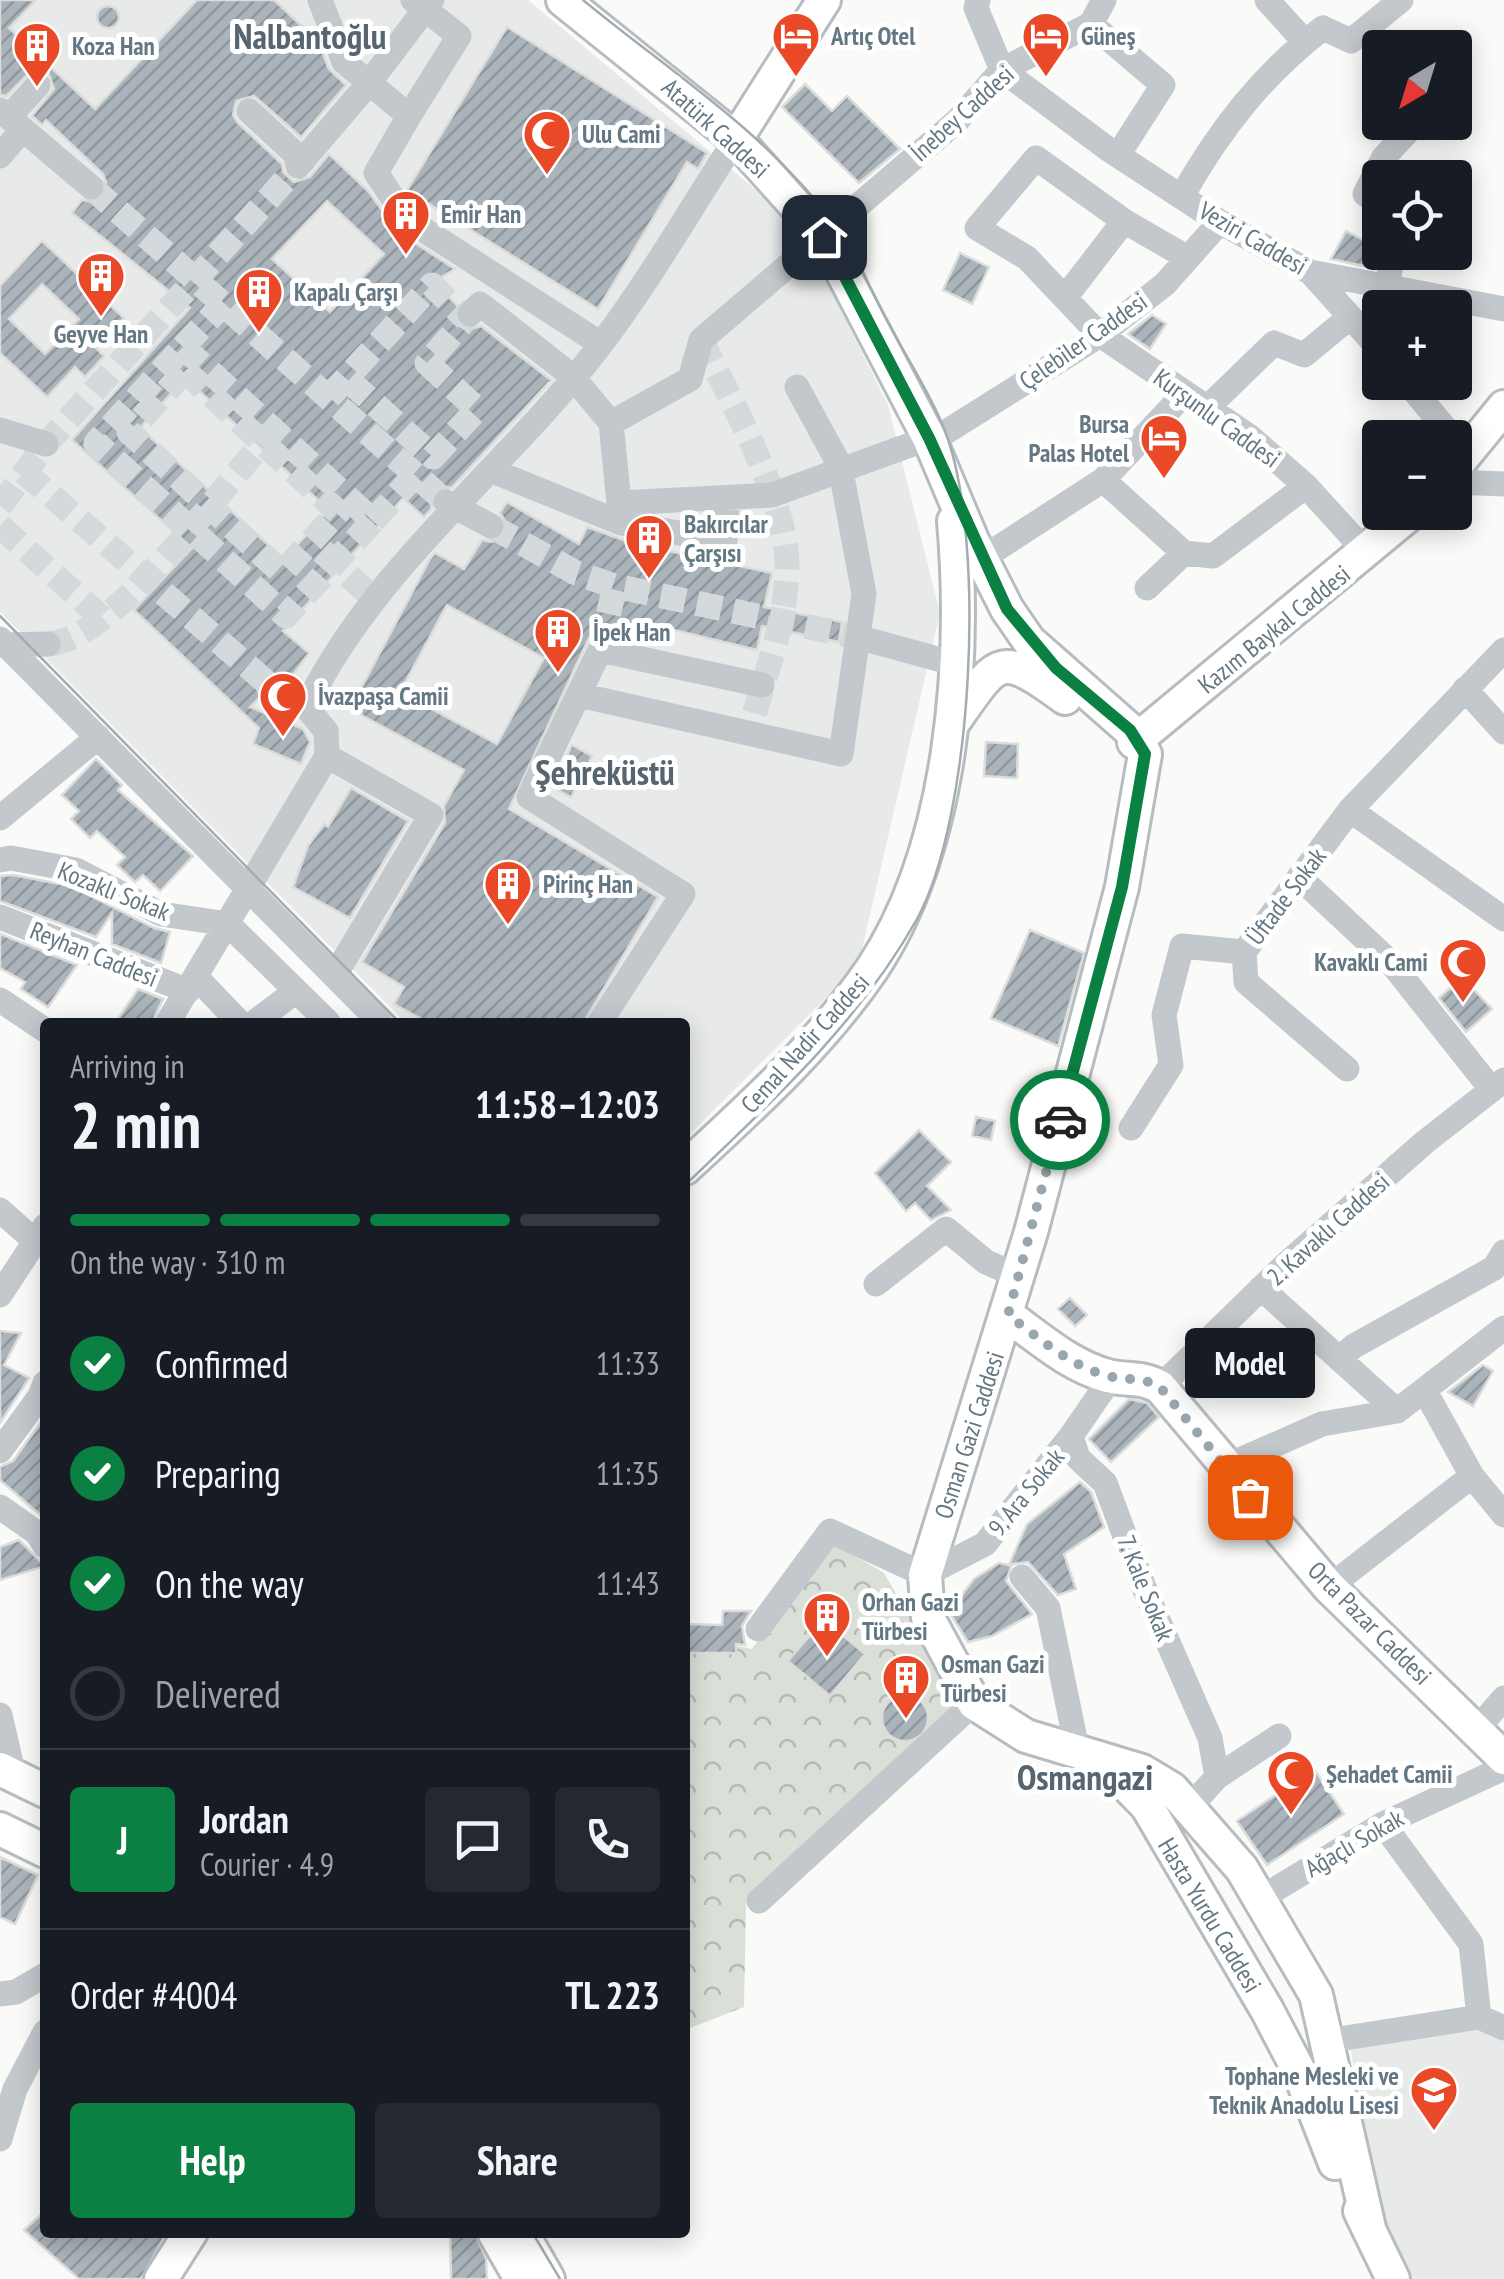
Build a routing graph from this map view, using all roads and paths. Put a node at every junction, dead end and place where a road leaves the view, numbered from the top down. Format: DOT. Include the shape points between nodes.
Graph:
graph roads {
  1 [pos="320,0"];
  2 [pos="564,0"];
  3 [pos="824,0"];
  4 [pos="978,0"];
  5 [pos="1104,0"];
  6 [pos="1267,0"];
  7 [pos="1401,0"];
  8 [pos="423,3"];
  9 [pos="1091,24"];
  10 [pos="1305,42"];
  11 [pos="1002,70"];
  12 [pos="370,83"];
  13 [pos="38,85"];
  14 [pos="249,110"];
  15 [pos="409,116"];
  16 [pos="11,118"];
  17 [pos="736,139"];
  18 [pos="1400,140"];
  19 [pos="1118,155"];
  20 [pos="0,156"];
  21 [pos="1382,160"];
  22 [pos="90,187"];
  23 [pos="1182,196"];
  24 [pos="1124,221"];
  25 [pos="1220,222"];
  26 [pos="824,237"];
  27 [pos="1188,258"];
  28 [pos="1390,270"];
  29 [pos="1310,272"];
  30 [pos="1387,288"];
  31 [pos="1067,295"];
  32 [pos="1504,308"];
  33 [pos="470,314"];
  34 [pos="1350,317"];
  35 [pos="1362,330"];
  36 [pos="1100,335"];
  37 [pos="602,344"];
  38 [pos="572,376"];
  39 [pos="797,387"];
  40 [pos="1185,393"];
  41 [pos="1504,407"];
  42 [pos="1207,408"];
  43 [pos="611,423"];
  44 [pos="0,430"];
  45 [pos="929,438"];
  46 [pos="1472,440"];
  47 [pos="46,444"];
  48 [pos="1472,465"];
  49 [pos="840,466"];
  50 [pos="490,470"];
  51 [pos="1103,480"];
  52 [pos="1504,484"];
  53 [pos="1306,486"];
  54 [pos="951,491"];
  55 [pos="728,499"];
  56 [pos="449,505"];
  57 [pos="620,513"];
  58 [pos="491,526"];
  59 [pos="1393,530"];
  60 [pos="1184,553"];
  61 [pos="1368,553"];
  62 [pos="981,559"];
  63 [pos="1147,588"];
  64 [pos="862,638"];
  65 [pos="2,643"];
  66 [pos="48,644"];
  67 [pos="1504,650"];
  68 [pos="956,664"];
  69 [pos="762,685"];
  70 [pos="273,688"];
  71 [pos="1465,689"];
  72 [pos="578,695"];
  73 [pos="306,708"];
  74 [pos="952,724"];
  75 [pos="1504,732"];
  76 [pos="98,737"];
  77 [pos="1134,742"];
  78 [pos="327,756"];
  79 [pos="1350,810"];
  80 [pos="0,818"];
  81 [pos="0,860"];
  82 [pos="1299,877"];
  83 [pos="253,883"];
  84 [pos="0,917"];
  85 [pos="1504,918"];
  86 [pos="228,924"];
  87 [pos="1244,952"];
  88 [pos="335,975"];
  89 [pos="192,984"];
  90 [pos="296,991"];
  91 [pos="0,1000"];
  92 [pos="171,1018"];
  93 [pos="235,1018"];
  94 [pos="260,1018"];
  95 [pos="324,1018"];
  96 [pos="376,1018"];
  97 [pos="603,1018"];
  98 [pos="40,1027"];
  99 [pos="1347,1069"];
  100 [pos="1498,1085"];
  101 [pos="1131,1128"];
  102 [pos="690,1163"];
  103 [pos="0,1210"];
  104 [pos="40,1234"];
  105 [pos="1501,1266"];
  106 [pos="9,1269"];
  107 [pos="40,1269"];
  108 [pos="1018,1276"];
  109 [pos="876,1284"];
  110 [pos="1261,1288"];
  111 [pos="0,1295"];
  112 [pos="1008,1315"];
  113 [pos="1504,1328"];
  114 [pos="1339,1359"];
  115 [pos="1111,1378"];
  116 [pos="1160,1387"];
  117 [pos="1425,1391"];
  118 [pos="40,1398"];
  119 [pos="1397,1411"];
  120 [pos="1072,1436"];
  121 [pos="0,1450"];
  122 [pos="1224,1467"];
  123 [pos="1472,1476"];
  124 [pos="0,1507"];
  125 [pos="1504,1515"];
  126 [pos="40,1538"];
  127 [pos="925,1574"];
  128 [pos="1022,1577"];
  129 [pos="1329,1587"];
  130 [pos="758,1629"];
  131 [pos="1504,1698"];
  132 [pos="974,1703"];
  133 [pos="0,1715"];
  134 [pos="1478,1728"];
  135 [pos="1280,1736"];
  136 [pos="1085,1745"];
  137 [pos="1504,1758"];
  138 [pos="1504,1768"];
  139 [pos="1216,1777"];
  140 [pos="5,1784"];
  141 [pos="40,1790"];
  142 [pos="1190,1808"];
  143 [pos="40,1821"];
  144 [pos="1383,1824"];
  145 [pos="0,1829"];
  146 [pos="40,1849"];
  147 [pos="1261,1898"];
  148 [pos="759,1900"];
  149 [pos="40,1978"];
  150 [pos="0,1994"];
  151 [pos="1479,2017"];
  152 [pos="1504,2028"];
  153 [pos="40,2041"];
  154 [pos="1326,2042"];
  155 [pos="0,2139"];
  156 [pos="1368,2228"];
  157 [pos="188,2238"];
  158 [pos="497,2238"];
  159 [pos="524,2238"];
  160 [pos="168,2276"];
  161 [pos="521,2279"];
  162 [pos="548,2279"];
  163 [pos="1394,2279"];
  1 -- 12 [label="street" via="344,62"];
  2 -- 17 [label="main road, Atatürk Caddesi"];
  3 -- 17 [label="main road"];
  4 -- 11 [label="street"];
  5 -- 9 [label="street"];
  6 -- 10 [label="street"];
  7 -- 10 [label="street" via="1352,40 1323,28"];
  8 -- 12 [label="street"];
  8 -- 15 [label="street" via="459,36"];
  9 -- 11 [label="street, İnebey Caddesi"];
  9 -- 19 [label="street" via="1163,85"];
  10 -- 23 [label="street" via="1242,102"];
  11 -- 19 [label="street, Veziri Caddesi"];
  11 -- 26 [label="street, İnebey Caddesi" via="956,121"];
  12 -- 14 [label="street" via="300,164"];
  12 -- 15 [label="street"];
  13 -- 16 [label="street"];
  15 -- 37 [label="street" via="376,173 408,219"];
  16 -- 20 [label="street"];
  16 -- 22 [label="street"];
  17 -- 26 [label="main road, Atatürk Caddesi"];
  17 -- 37 [label="street"];
  18 -- 21 [label="street"];
  19 -- 23 [label="street, Veziri Caddesi"];
  23 -- 25 [label="street, Veziri Caddesi"];
  24 -- 27 [label="street"];
  24 -- 31 [label="street"];
  24 -- 31 [label="street, Kurşunlu Caddesi" via="1036,158 978,228 1027,258"];
  25 -- 27 [label="street, Çelebiler Caddesi"];
  25 -- 29 [label="street, Veziri Caddesi"];
  26 -- 43 [label="street, İnebey Caddesi" via="701,340 690,379"];
  26 -- 45 [label="main road, Atatürk Caddesi"];
  27 -- 36 [label="street, Çelebiler Caddesi"];
  28 -- 30 [label="street"];
  29 -- 30 [label="street, Veziri Caddesi"];
  29 -- 34 [label="street"];
  30 -- 32 [label="street, Veziri Caddesi"];
  31 -- 36 [label="street, Kurşunlu Caddesi"];
  33 -- 38 [label="street" via="480,304"];
  34 -- 35 [label="street"];
  34 -- 42 [label="street" via="1304,356 1274,344"];
  36 -- 40 [label="street, Kurşunlu Caddesi"];
  36 -- 45 [label="street, Çelebiler Caddesi"];
  37 -- 38 [label="street"];
  38 -- 43 [label="street"];
  38 -- 50 [label="street"];
  39 -- 49 [label="street"];
  40 -- 42 [label="street, Kurşunlu Caddesi"];
  40 -- 51 [label="street"];
  41 -- 46 [label="main road"];
  42 -- 53 [label="street, Kurşunlu Caddesi"];
  43 -- 57 [label="street"];
  44 -- 47 [label="street"];
  45 -- 49 [label="street, Çelebiler Caddesi"];
  45 -- 54 [label="main road, Atatürk Caddesi"];
  48 -- 52 [label="street"];
  49 -- 55 [label="street, Çelebiler Caddesi" via="772,494"];
  49 -- 64 [label="street" via="864,594"];
  50 -- 56 [label="street"];
  50 -- 57 [label="street"];
  51 -- 60 [label="street"];
  51 -- 62 [label="street"];
  53 -- 60 [label="street" via="1213,556"];
  53 -- 61 [label="street, Kurşunlu Caddesi"];
  54 -- 62 [label="main road"];
  54 -- 68 [label="main road, Cemal Nadir Caddesi" via="960,594"];
  55 -- 57 [label="street, Çelebiler Caddesi"];
  55 -- 57 [label="street" via="725,541"];
  56 -- 58 [label="street"];
  56 -- 73 [label="street" via="325,669"];
  59 -- 61 [label="main road, Kazım Baykal Caddesi"];
  60 -- 63 [label="street"];
  61 -- 77 [label="main road, Kazım Baykal Caddesi"];
  62 -- 77 [label="main road" via="1030,641 1130,730"];
  64 -- 68 [label="street"];
  64 -- 72 [label="street" via="841,754"];
  65 -- 66 [label="street"];
  65 -- 76 [label="street"];
  67 -- 71 [label="street, Üftade Sokak"];
  68 -- 74 [label="main road, Cemal Nadir Caddesi"];
  69 -- 72 [label="street" via="600,650"];
  70 -- 73 [label="street"];
  71 -- 75 [label="street"];
  71 -- 79 [label="street, Üftade Sokak"];
  72 -- 97 [label="street" via="530,797 683,894"];
  73 -- 78 [label="street" via="326,732"];
  74 -- 77 [label="main road" via="984,675 1001,666 1018,668 1118,738"];
  74 -- 102 [label="main road, Cemal Nadir Caddesi" via="921,863 872,968 825,1028"];
  76 -- 80 [label="street"];
  76 -- 83 [label="street"];
  77 -- 108 [label="main road, Osman Gazi Caddesi" via="1145,754 1145,767 1122,887"];
  78 -- 83 [label="street"];
  78 -- 88 [label="street" via="430,815"];
  79 -- 82 [label="street, Üftade Sokak"];
  79 -- 85 [label="street"];
  81 -- 86 [label="street, Kozaklı Sokak" via="76,870 161,914"];
  82 -- 87 [label="street, Üftade Sokak"];
  82 -- 100 [label="street" via="1392,964"];
  83 -- 86 [label="street"];
  83 -- 88 [label="street"];
  84 -- 89 [label="street, Reyhan Caddesi"];
  86 -- 89 [label="street"];
  86 -- 90 [label="street"];
  87 -- 99 [label="street" via="1246,982"];
  87 -- 101 [label="street, Üftade Sokak" via="1182,946 1164,1015 1172,1065"];
  88 -- 96 [label="street"];
  89 -- 92 [label="street"];
  89 -- 93 [label="street"];
  90 -- 94 [label="street"];
  90 -- 95 [label="street"];
  91 -- 98 [label="street"];
  100 -- 110 [label="street, 2. Kavaklı Caddesi"];
  103 -- 104 [label="street"];
  104 -- 106 [label="street"];
  105 -- 114 [label="street"];
  106 -- 107 [label="street"];
  106 -- 111 [label="street"];
  108 -- 109 [label="street" via="986,1262 946,1229"];
  108 -- 112 [label="main road, Osman Gazi Caddesi"];
  110 -- 114 [label="street"];
  110 -- 116 [label="street, 2. Kavaklı Caddesi"];
  112 -- 115 [label="main road" via="1076,1365"];
  112 -- 127 [label="main road, Osman Gazi Caddesi"];
  113 -- 117 [label="street"];
  114 -- 119 [label="street"];
  115 -- 116 [label="main road" via="1143,1377"];
  115 -- 120 [label="street"];
  116 -- 122 [label="main road, Orta Pazar Caddesi"];
  117 -- 119 [label="street"];
  117 -- 123 [label="street"];
  118 -- 121 [label="street"];
  119 -- 122 [label="street" via="1322,1424"];
  120 -- 127 [label="street, 9. Ara Sokak" via="985,1544"];
  120 -- 139 [label="street, 7. Kale Sokak" via="1078,1458 1105,1483 1210,1738"];
  122 -- 129 [label="main road, Orta Pazar Caddesi"];
  123 -- 125 [label="street"];
  123 -- 129 [label="street"];
  124 -- 126 [label="street"];
  127 -- 130 [label="street" via="830,1532"];
  127 -- 132 [label="main road, Osman Gazi Caddesi" via="928,1618"];
  128 -- 136 [label="street" via="1048,1608"];
  129 -- 134 [label="main road, Orta Pazar Caddesi"];
  131 -- 134 [label="street"];
  132 -- 136 [label="main road, Osman Gazi Caddesi" via="1026,1736"];
  132 -- 148 [label="street"];
  133 -- 140 [label="street"];
  134 -- 137 [label="main road, Orta Pazar Caddesi"];
  135 -- 139 [label="street"];
  136 -- 142 [label="main road, Hasta Yurdu Caddesi" via="1172,1789"];
  136 -- 156 [label="main road, Hasta Yurdu Caddesi" via="1147,1806 1268,2010"];
  138 -- 144 [label="street, Ağaçlı Sokak"];
  139 -- 142 [label="street"];
  140 -- 141 [label="main road"];
  140 -- 143 [label="main road"];
  142 -- 147 [label="main road, Hasta Yurdu Caddesi"];
  144 -- 147 [label="street, Ağaçlı Sokak"];
  144 -- 151 [label="street" via="1471,1944"];
  145 -- 146 [label="main road"];
  147 -- 154 [label="main road, Hasta Yurdu Caddesi" via="1316,1995"];
  149 -- 150 [label="street"];
  151 -- 152 [label="street"];
  151 -- 154 [label="street"];
  153 -- 155 [label="street" via="15,2088"];
  154 -- 156 [label="main road, Hasta Yurdu Caddesi"];
  156 -- 163 [label="main road, Hasta Yurdu Caddesi"];
  157 -- 160 [label="main road"];
  158 -- 161 [label="main road"];
  159 -- 162 [label="main road"];
}
